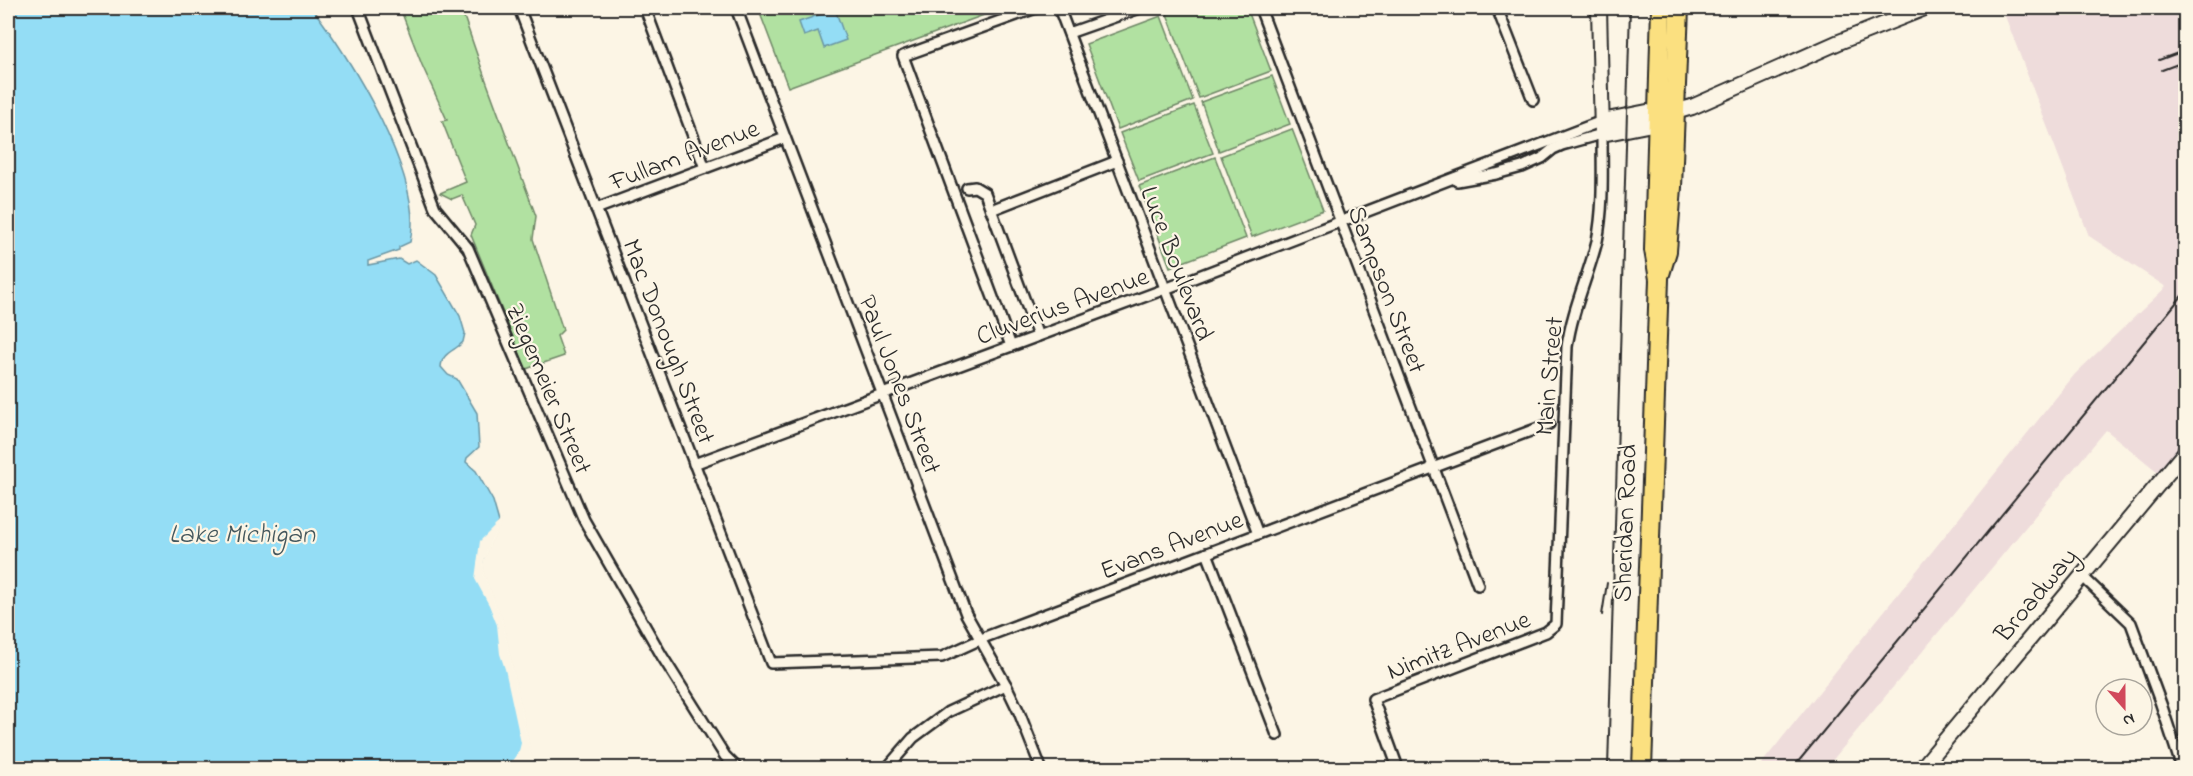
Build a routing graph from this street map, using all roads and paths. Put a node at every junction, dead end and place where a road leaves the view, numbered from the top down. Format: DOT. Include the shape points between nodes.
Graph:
graph roads {
  1 [pos="358,8"];
  2 [pos="519,8"];
  3 [pos="645,8"];
  4 [pos="736,8"];
  5 [pos="1036,8"];
  6 [pos="1059,8"];
  7 [pos="1140,8"];
  8 [pos="1260,8"];
  9 [pos="1497,8"];
  10 [pos="1599,8"];
  11 [pos="1661,8"];
  12 [pos="1679,8"];
  13 [pos="1925,8"];
  14 [pos="1069,33"];
  15 [pos="1533,100"];
  16 [pos="1667,115"];
  17 [pos="1602,127"];
  18 [pos="786,138"];
  19 [pos="1552,144"];
  20 [pos="1117,161"];
  21 [pos="705,168"];
  22 [pos="1443,183"];
  23 [pos="968,188"];
  24 [pos="596,209"];
  25 [pos="992,210"];
  26 [pos="1340,221"];
  27 [pos="1165,289"];
  28 [pos="1038,336"];
  29 [pos="1011,346"];
  30 [pos="882,394"];
  31 [pos="1549,424"];
  32 [pos="2186,450"];
  33 [pos="694,464"];
  34 [pos="1434,468"];
  35 [pos="1258,534"];
  36 [pos="1207,553"];
  37 [pos="2081,575"];
  38 [pos="1478,585"];
  39 [pos="1556,624"];
  40 [pos="980,639"];
  41 [pos="800,662"];
  42 [pos="1006,685"];
  43 [pos="1277,735"];
  44 [pos="2182,766"];
  45 [pos="737,768"];
  46 [pos="887,768"];
  47 [pos="1041,768"];
  48 [pos="1398,768"];
  49 [pos="1642,768"];
  50 [pos="1922,768"];
  1 -- 45 [label="street, Ziegemeier Street" via="435,207 468,248 584,520 675,676 725,756"];
  2 -- 24 [label="street, Mac Donough Street"];
  3 -- 21 [label="street"];
  4 -- 18 [label="street, Paul Jones Street"];
  5 -- 29 [label="street" via="903,56"];
  6 -- 14 [label="street, Luce Boulevard"];
  7 -- 14 [label="street"];
  8 -- 26 [label="street, Sampson Street"];
  9 -- 15 [label="street"];
  10 -- 17 [label="street"];
  11 -- 16 [label="highway"];
  12 -- 16 [label="highway"];
  13 -- 16 [label="street"];
  14 -- 20 [label="street, Luce Boulevard"];
  16 -- 17 [label="street" via="1647,125"];
  16 -- 49 [label="highway, Sheridan Road" via="1667,251 1659,279"];
  17 -- 19 [label="street"];
  17 -- 19 [label="street"];
  17 -- 39 [label="street, Main Street" via="1598,233 1567,347"];
  18 -- 21 [label="street, Fullam Avenue"];
  18 -- 30 [label="street, Paul Jones Street"];
  19 -- 22 [label="street, Cluverius Avenue" via="1487,163"];
  19 -- 22 [label="street, Cluverius Avenue" via="1542,158 1522,167"];
  20 -- 25 [label="street"];
  20 -- 27 [label="street, Luce Boulevard"];
  21 -- 24 [label="street, Fullam Avenue"];
  22 -- 26 [label="street, Cluverius Avenue"];
  23 -- 25 [label="street" via="982,190"];
  24 -- 33 [label="street, Mac Donough Street"];
  25 -- 28 [label="street"];
  26 -- 27 [label="street, Cluverius Avenue"];
  26 -- 34 [label="street, Sampson Street"];
  27 -- 28 [label="street, Cluverius Avenue"];
  27 -- 35 [label="street, Luce Boulevard"];
  28 -- 29 [label="street, Cluverius Avenue"];
  29 -- 30 [label="street, Cluverius Avenue"];
  30 -- 33 [label="street, Cluverius Avenue"];
  30 -- 40 [label="street, Paul Jones Street" via="966,614"];
  31 -- 34 [label="street, Evans Avenue"];
  32 -- 37 [label="street, Broadway"];
  33 -- 41 [label="street, Mac Donough Street" via="771,663"];
  34 -- 35 [label="street, Evans Avenue"];
  34 -- 38 [label="street, Sampson Street"];
  35 -- 36 [label="street, Evans Avenue"];
  36 -- 40 [label="street, Evans Avenue"];
  36 -- 43 [label="street"];
  37 -- 44 [label="street" via="2131,623"];
  37 -- 50 [label="street, Broadway"];
  39 -- 48 [label="street, Nimitz Avenue" via="1546,632 1372,699"];
  40 -- 41 [label="street, Evans Avenue" via="942,657"];
  40 -- 42 [label="street, Paul Jones Street"];
  42 -- 46 [label="street" via="948,712 913,738"];
  42 -- 47 [label="street, Paul Jones Street"];
}
